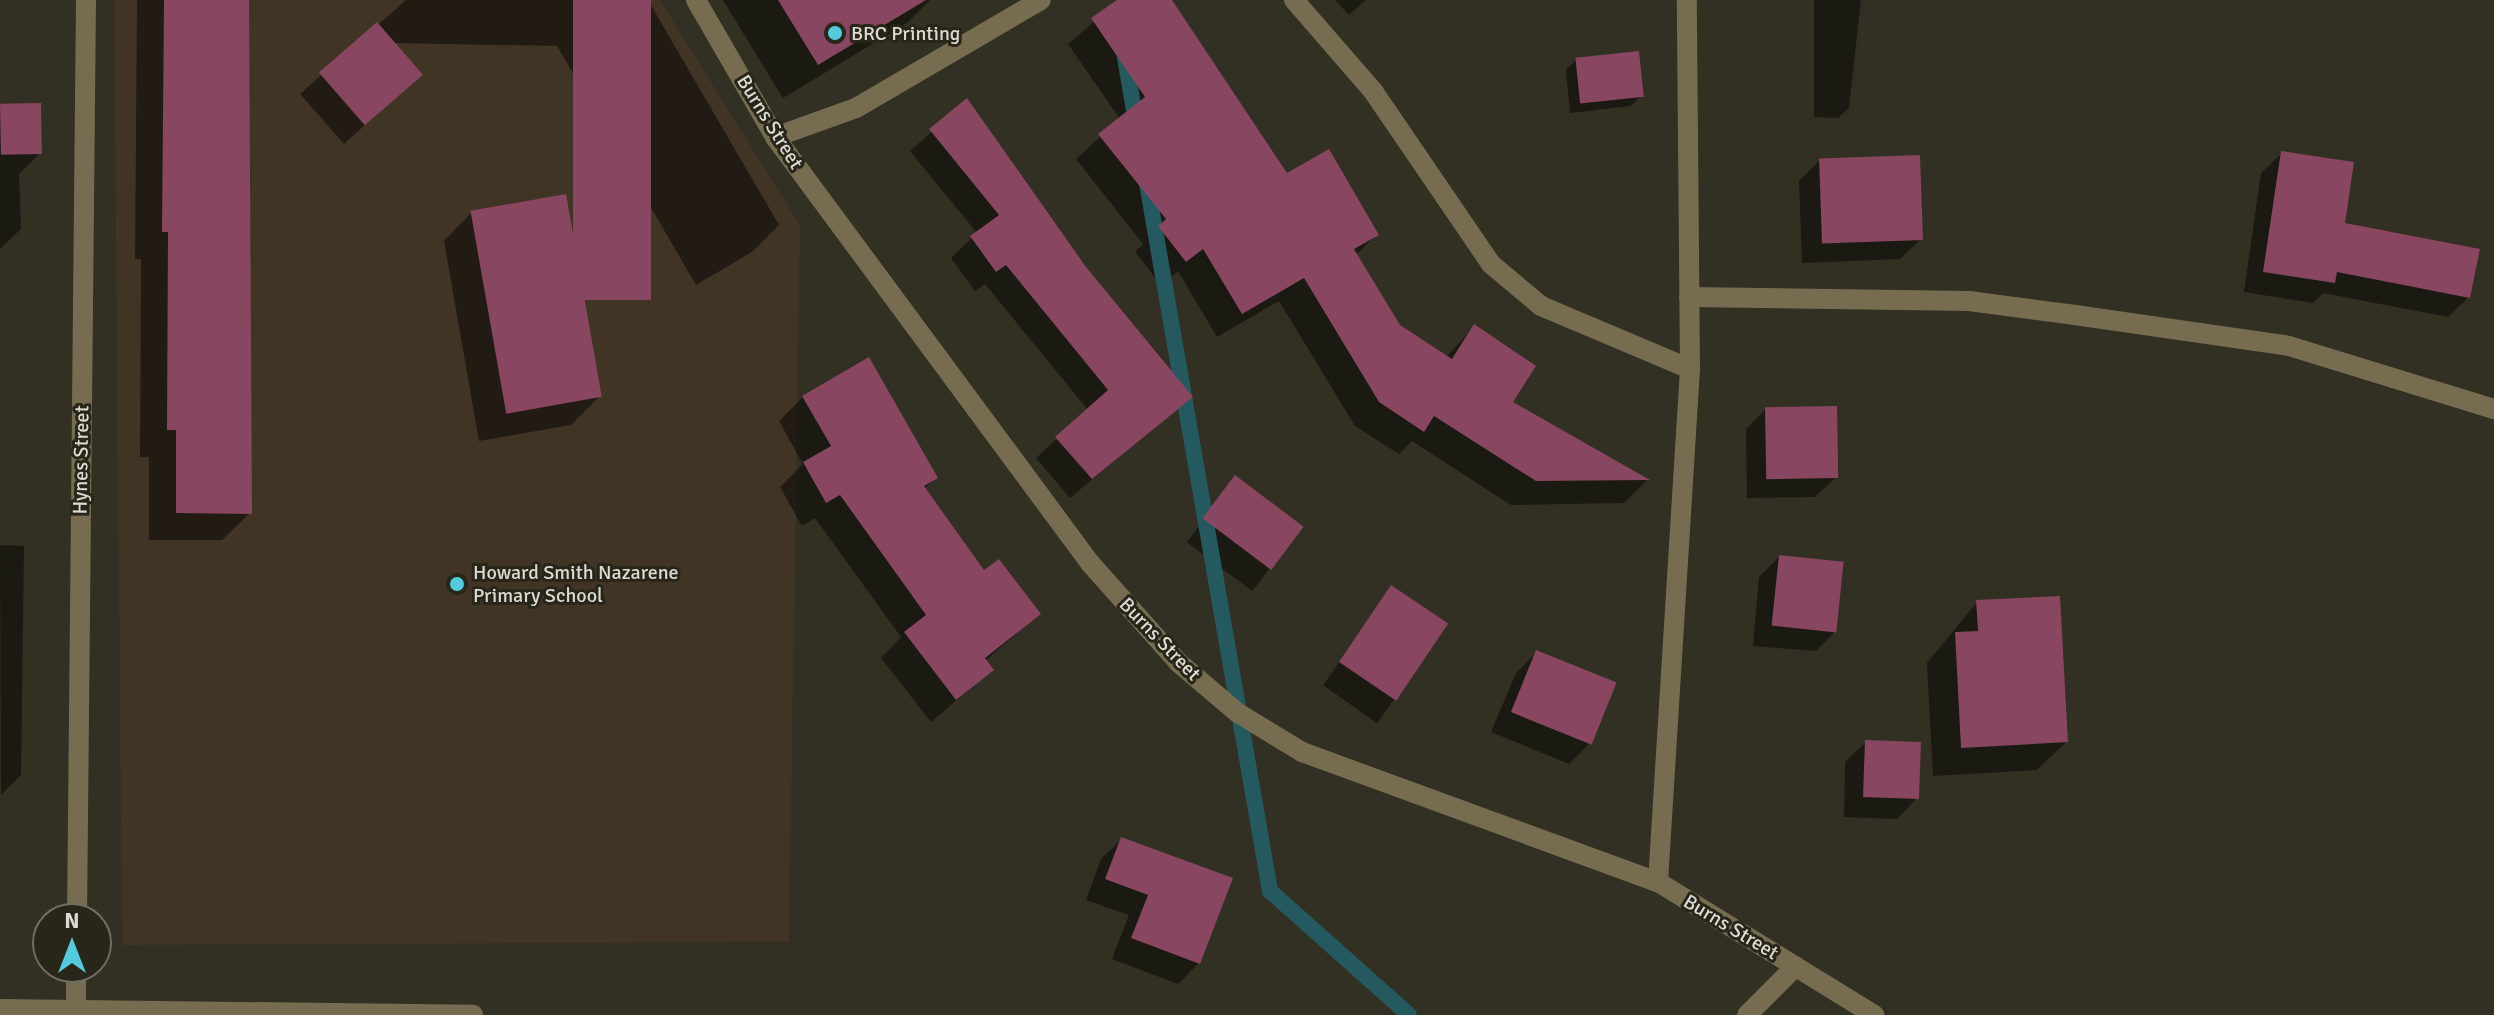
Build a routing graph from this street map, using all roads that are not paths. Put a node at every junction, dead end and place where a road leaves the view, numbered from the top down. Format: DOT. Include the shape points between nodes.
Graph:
graph roads {
  1 [pos="86,0"];
  2 [pos="696,0"];
  3 [pos="1041,0"];
  4 [pos="1294,0"];
  5 [pos="1687,0"];
  6 [pos="775,137"];
  7 [pos="1689,297"];
  8 [pos="1690,369"];
  9 [pos="2494,409"];
  10 [pos="1658,882"];
  11 [pos="77,903"];
  12 [pos="1796,966"];
  13 [pos="76,983"];
  14 [pos="1853,1008"];
  15 [pos="0,1009"];
  16 [pos="76,1013"];
  17 [pos="473,1015"];
  18 [pos="1747,1015"];
  19 [pos="1874,1015"];
  1 -- 11 [label="street, Hynes Street"];
  2 -- 6 [label="street, Burns Street"];
  3 -- 6 [label="street" via="856,108"];
  4 -- 8 [label="street" via="1373,91 1491,264 1541,306"];
  5 -- 7 [label="street"];
  6 -- 10 [label="street, Burns Street" via="1090,563 1179,663 1238,713 1302,752 1431,805"];
  7 -- 8 [label="street"];
  7 -- 9 [label="street" via="1969,301 2075,315 2289,346"];
  8 -- 10 [label="street"];
  10 -- 12 [label="street, Burns Street"];
  12 -- 14 [label="street, Burns Street"];
  12 -- 18 [label="street"];
  13 -- 16 [label="street"];
  14 -- 19 [label="street, Burns Street"];
  15 -- 16 [label="street"];
  16 -- 17 [label="street"];
}
